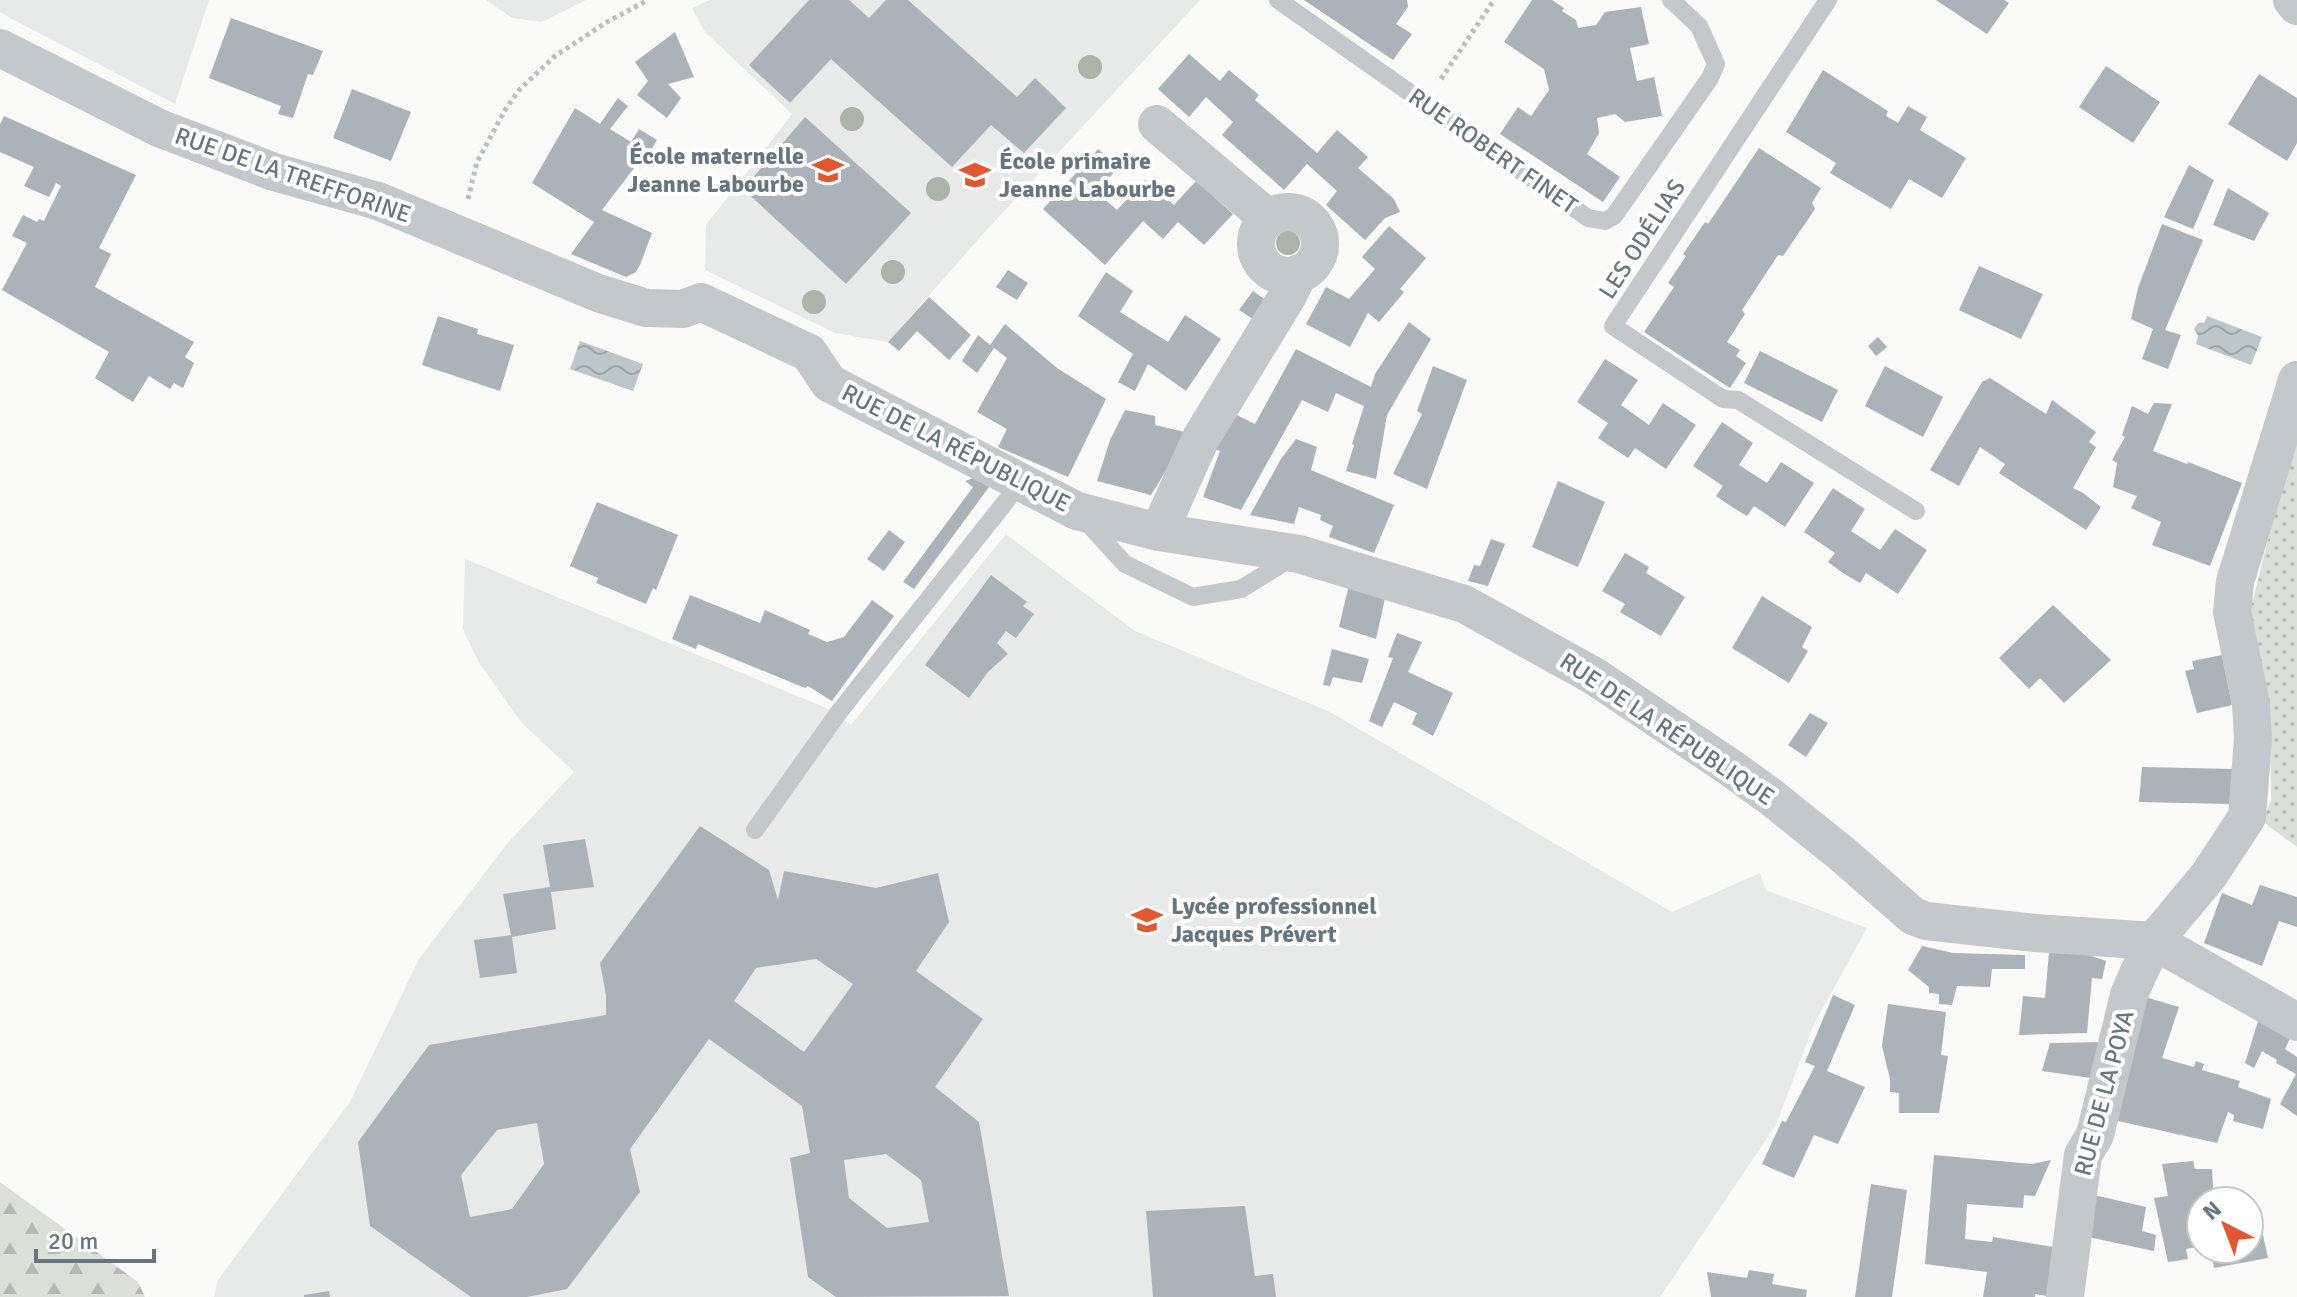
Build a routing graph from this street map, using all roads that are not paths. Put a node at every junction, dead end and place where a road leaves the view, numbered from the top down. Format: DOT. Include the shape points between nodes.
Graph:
graph roads {
  1 [pos="1278,0"];
  2 [pos="1671,0"];
  3 [pos="1828,0"];
  4 [pos="2292,0"];
  5 [pos="2297,6"];
  6 [pos="0,48"];
  7 [pos="1157,124"];
  8 [pos="458,235"];
  9 [pos="2297,380"];
  10 [pos="1022,481"];
  11 [pos="1077,511"];
  12 [pos="1916,511"];
  13 [pos="1159,532"];
  14 [pos="1299,554"];
  15 [pos="755,830"];
  16 [pos="2154,941"];
  17 [pos="2297,1022"];
  18 [pos="2065,1297"];
  1 -- 2 [label="lane, RUE ROBERT FINET" via="1588,218 1605,221 1614,216 1716,64 1699,26"];
  3 -- 12 [label="lane, LES ODÉLIAS" via="1613,326 1723,399 1738,400"];
  4 -- 5 [label="street"];
  6 -- 8 [label="street, RUE DE LA TREFFORINE" via="159,128 274,172 378,201"];
  7 -- 13 [label="street" via="1268,218 1299,213 1320,237 1316,259 1299,273 1201,438"];
  8 -- 10 [label="street, RUE DE LA RÉPUBLIQUE" via="646,308 683,309 701,302 809,353 829,383"];
  9 -- 16 [label="street, RUE DE LA POYA" via="2235,582 2232,612 2253,739 2247,817 2209,875"];
  10 -- 11 [label="street, RUE DE LA RÉPUBLIQUE"];
  10 -- 15 [label="lane" via="839,712"];
  11 -- 13 [label="street, RUE DE LA RÉPUBLIQUE"];
  11 -- 14 [label="lane" via="1125,564 1193,597 1241,589"];
  13 -- 14 [label="street, RUE DE LA RÉPUBLIQUE"];
  14 -- 16 [label="street, RUE DE LA RÉPUBLIQUE" via="1464,604 1594,676 1771,797 1913,916 2035,933"];
  16 -- 17 [label="street"];
  16 -- 18 [label="street, RUE DE LA POYA" via="2129,995 2095,1135 2083,1155"];
}
